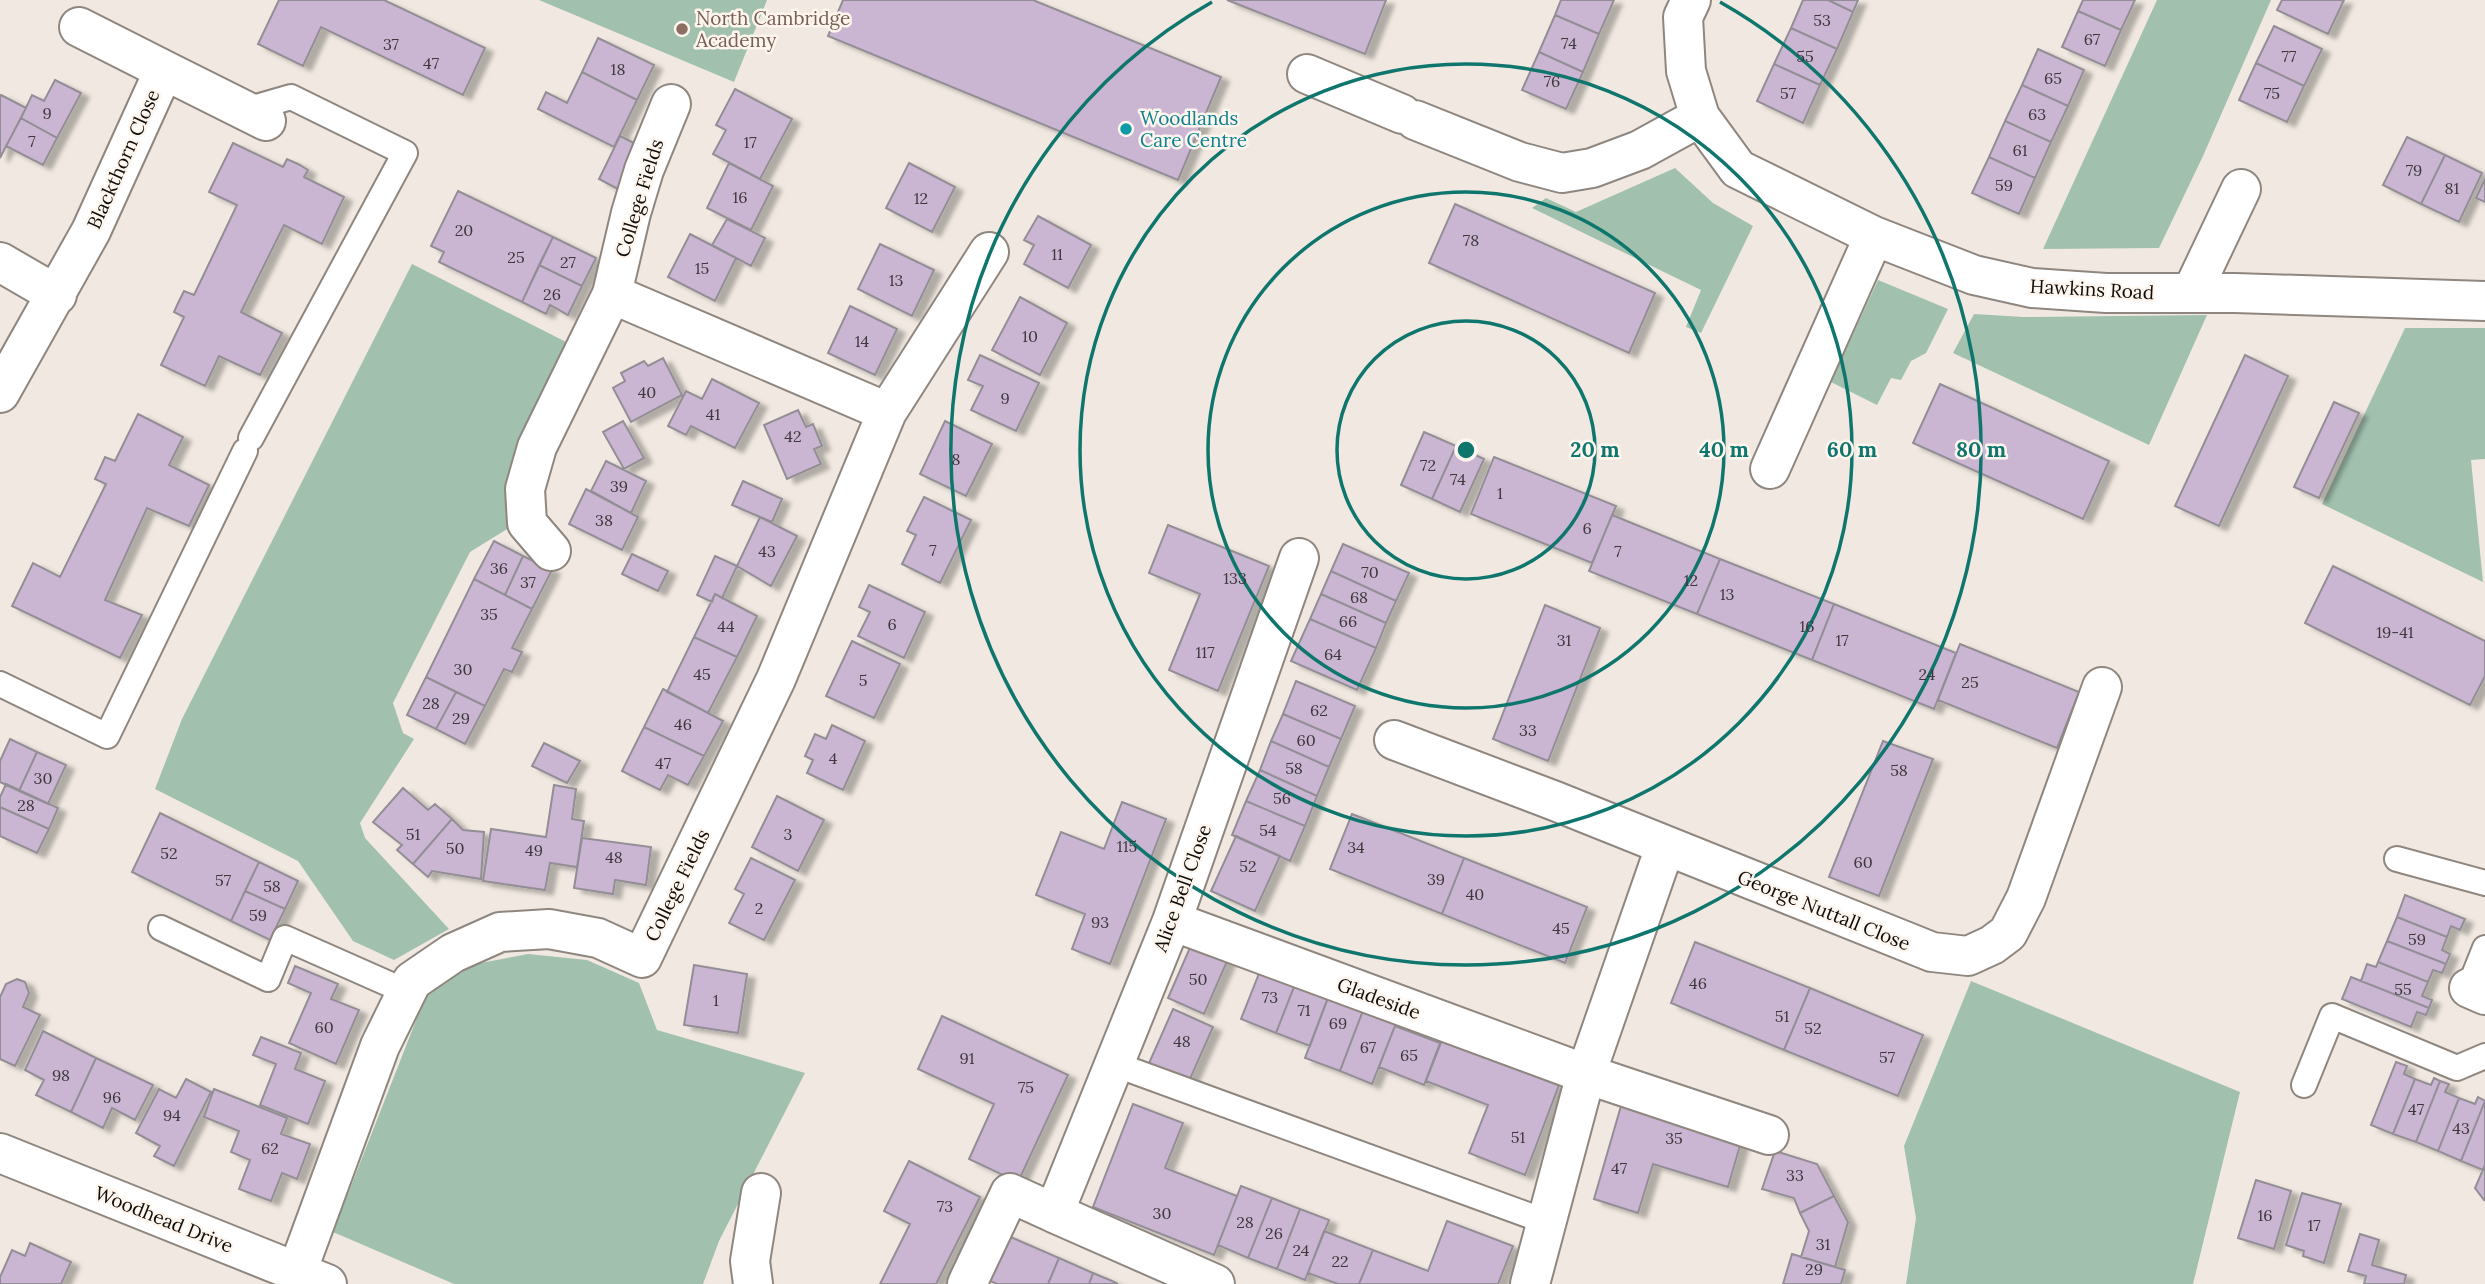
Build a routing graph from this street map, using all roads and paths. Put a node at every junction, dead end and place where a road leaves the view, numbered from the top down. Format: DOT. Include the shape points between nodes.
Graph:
graph roads {
  1 [pos="1690,0"];
  2 [pos="79,27"];
  3 [pos="163,70"];
  4 [pos="1307,74"];
  5 [pos="671,104"];
  6 [pos="256,116"];
  7 [pos="1700,117"];
  8 [pos="2241,189"];
  9 [pos="1874,236"];
  10 [pos="989,252"];
  11 [pos="0,262"];
  12 [pos="2192,292"];
  13 [pos="612,294"];
  14 [pos="57,295"];
  15 [pos="2485,301"];
  16 [pos="0,393"];
  17 [pos="887,412"];
  18 [pos="1770,469"];
  19 [pos="551,551"];
  20 [pos="1299,558"];
  21 [pos="0,684"];
  22 [pos="2102,687"];
  23 [pos="1394,740"];
  24 [pos="1665,847"];
  25 [pos="2397,859"];
  26 [pos="2485,883"];
  27 [pos="1172,921"];
  28 [pos="161,928"];
  29 [pos="2485,948"];
  30 [pos="407,992"];
  31 [pos="2477,992"];
  32 [pos="2485,1056"];
  33 [pos="1114,1064"];
  34 [pos="1586,1074"];
  35 [pos="2304,1085"];
  36 [pos="1769,1135"];
  37 [pos="0,1153"];
  38 [pos="761,1194"];
  39 [pos="1054,1213"];
  40 [pos="1547,1222"];
  41 [pos="312,1278"];
  42 [pos="753,1284"];
  43 [pos="967,1284"];
  44 [pos="1215,1284"];
  45 [pos="1530,1284"];
  1 -- 7 [label="street, Hawkins Road" via="1683,18 1686,71"];
  2 -- 3 [label="street, Blackthorn Close"];
  3 -- 6 [label="street"];
  3 -- 14 [label="street, Blackthorn Close"];
  4 -- 7 [label="street" via="1520,162 1562,173 1592,168 1640,150"];
  5 -- 13 [label="street, College Fields" via="644,170"];
  6 -- 21 [label="lane" via="291,97 405,153 248,444 107,736"];
  7 -- 9 [label="street, Hawkins Road" via="1738,169"];
  8 -- 12 [label="street"];
  9 -- 12 [label="street, Hawkins Road" via="1974,275 2032,288"];
  9 -- 18 [label="street"];
  10 -- 17 [label="street, College Fields"];
  11 -- 14 [label="street"];
  12 -- 15 [label="street, Hawkins Road"];
  13 -- 17 [label="street"];
  13 -- 19 [label="street, College Fields" via="537,447 525,489 527,523"];
  14 -- 16 [label="street, Blackthorn Close"];
  17 -- 30 [label="street, College Fields" via="776,679 642,958 598,938 549,929 500,932 453,953 412,981"];
  20 -- 27 [label="street, Alice Bell Close"];
  22 -- 24 [label="street, George Nuttall Close" via="2026,898 2008,933 1968,956 1931,952"];
  23 -- 24 [label="street, George Nuttall Close"];
  24 -- 34 [label="street"];
  25 -- 26 [label="lane"];
  27 -- 33 [label="street, Alice Bell Close"];
  27 -- 34 [label="street, Gladeside"];
  28 -- 30 [label="lane" via="268,979 285,938"];
  29 -- 31 [label="lane"];
  30 -- 41 [label="street, College Fields" via="380,1046"];
  32 -- 35 [label="lane" via="2457,1068 2332,1016"];
  33 -- 39 [label="street, Alice Bell Close"];
  33 -- 40 [label="lane"];
  34 -- 36 [label="street, Gladeside"];
  34 -- 40 [label="street"];
  37 -- 41 [label="street, Woodhead Drive"];
  38 -- 42 [label="street" via="750,1261"];
  39 -- 43 [label="street" via="1010,1193"];
  39 -- 44 [label="street"];
  40 -- 45 [label="street"];
}
